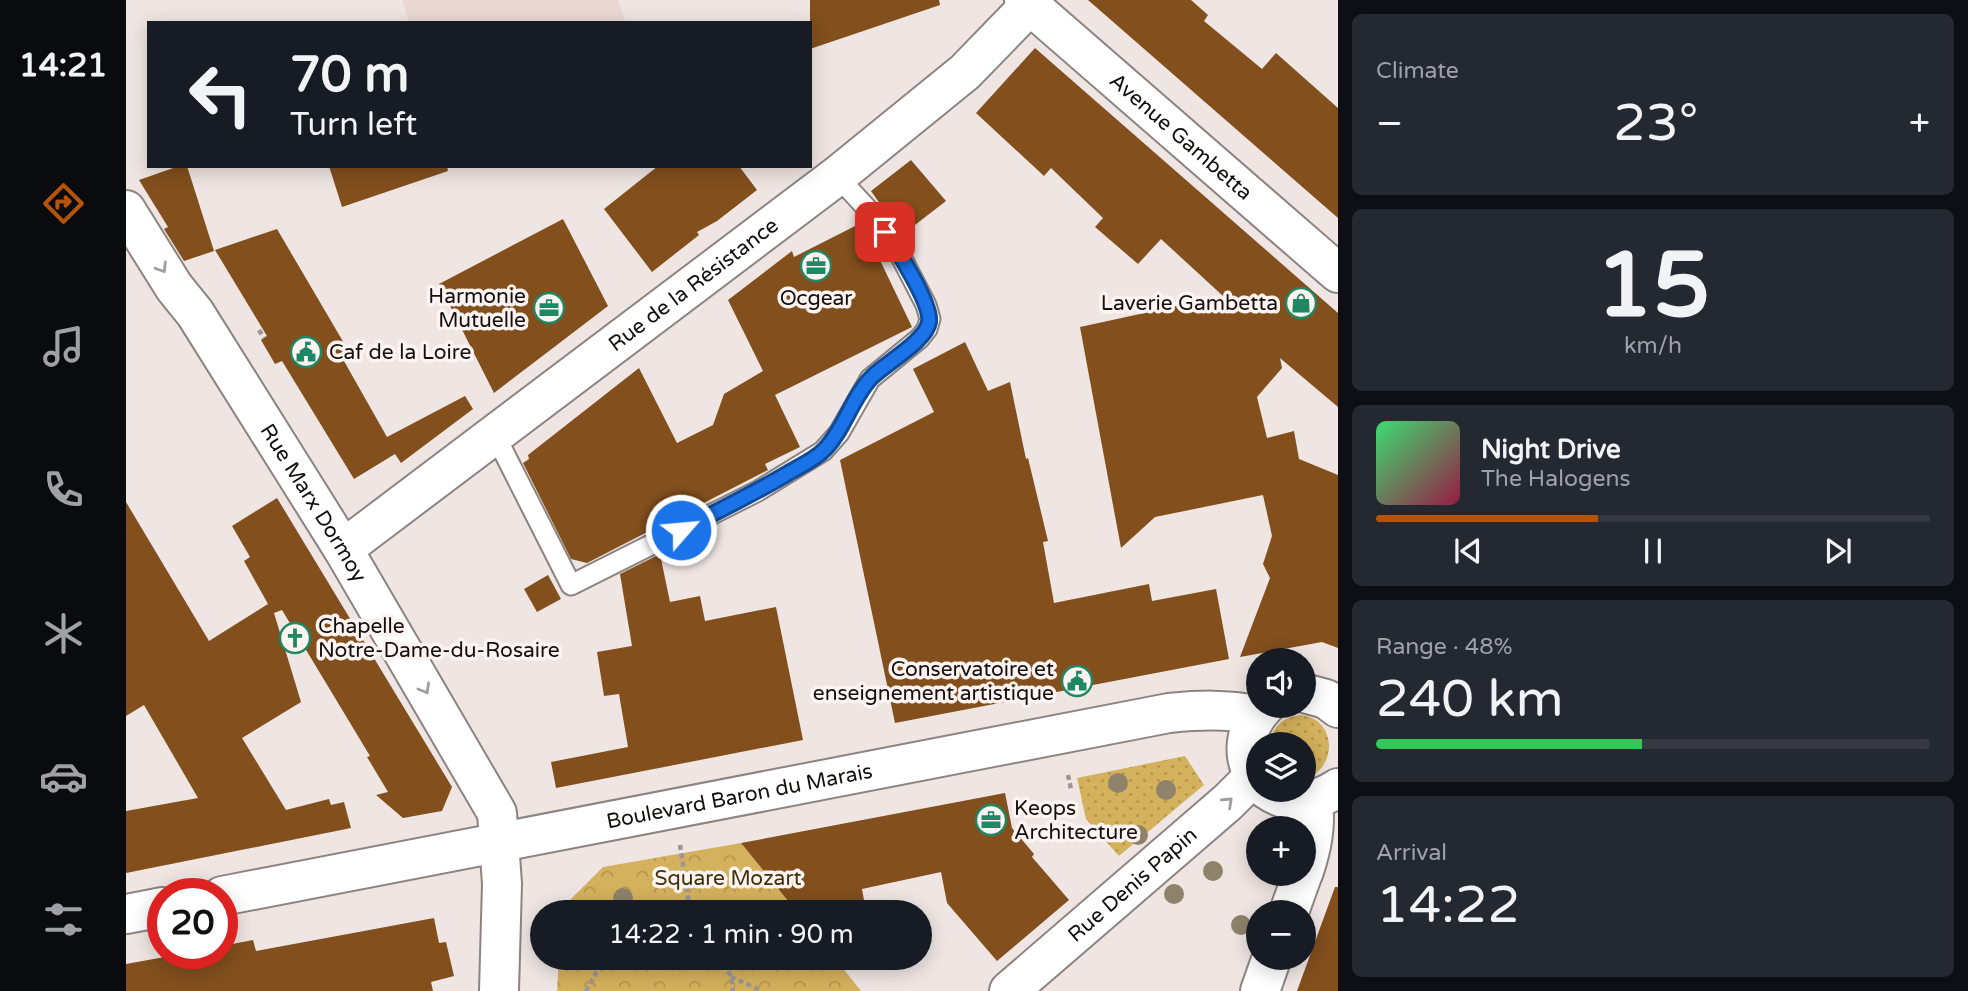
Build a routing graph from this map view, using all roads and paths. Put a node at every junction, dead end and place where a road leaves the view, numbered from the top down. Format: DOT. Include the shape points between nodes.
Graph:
graph roads {
  1 [pos="1027,2"];
  2 [pos="837,176"];
  3 [pos="126,210"];
  4 [pos="1338,273"];
  5 [pos="259,330"];
  6 [pos="264,338"];
  7 [pos="495,435"];
  8 [pos="343,550"];
  9 [pos="1316,695"];
  10 [pos="1338,708"];
  11 [pos="1246,710"];
  12 [pos="1068,775"];
  13 [pos="1072,789"];
  14 [pos="1246,791"];
  15 [pos="1325,794"];
  16 [pos="675,809"];
  17 [pos="1316,830"];
  18 [pos="501,843"];
  19 [pos="238,893"];
  20 [pos="688,900"];
  21 [pos="147,910"];
  22 [pos="126,914"];
  23 [pos="599,970"];
  24 [pos="727,970"];
  25 [pos="1267,970"];
  26 [pos="730,976"];
  27 [pos="499,991"];
  28 [pos="586,991"];
  29 [pos="733,991"];
  30 [pos="762,991"];
  31 [pos="1009,991"];
  32 [pos="1260,991"];
  1 -- 2 [label="street, Rue de la Résistance" via="965,72"];
  1 -- 4 [label="street, Avenue Gambetta"];
  2 -- 7 [label="street, Rue de la Résistance"];
  2 -- 7 [label="lane" via="897,249 930,319 920,338 870,379 839,433 823,451 758,491 571,585"];
  3 -- 8 [label="street, Rue Marx Dormoy, one-way"];
  5 -- 6 [label="path"];
  7 -- 8 [label="street, Rue de la Résistance"];
  8 -- 18 [label="street, Rue Marx Dormoy, one-way" via="497,813"];
  9 -- 10 [label="street"];
  11 -- 16 [label="street, Boulevard Baron du Marais" via="1169,713"];
  12 -- 13 [label="path"];
  31 -- 14 [label="street, Rue Denis Papin, one-way"];
  15 -- 17 [label="street"];
  16 -- 18 [label="street, Boulevard Baron du Marais"];
  16 -- 20 [label="path"];
  18 -- 19 [label="street, Boulevard Baron du Marais"];
  18 -- 27 [label="street, Rue Marx Dormoy"];
  21 -- 22 [label="street"];
  23 -- 28 [label="path"];
  24 -- 26 [label="path"];
  25 -- 32 [label="street"];
  26 -- 29 [label="path"];
  26 -- 30 [label="path"];
}
